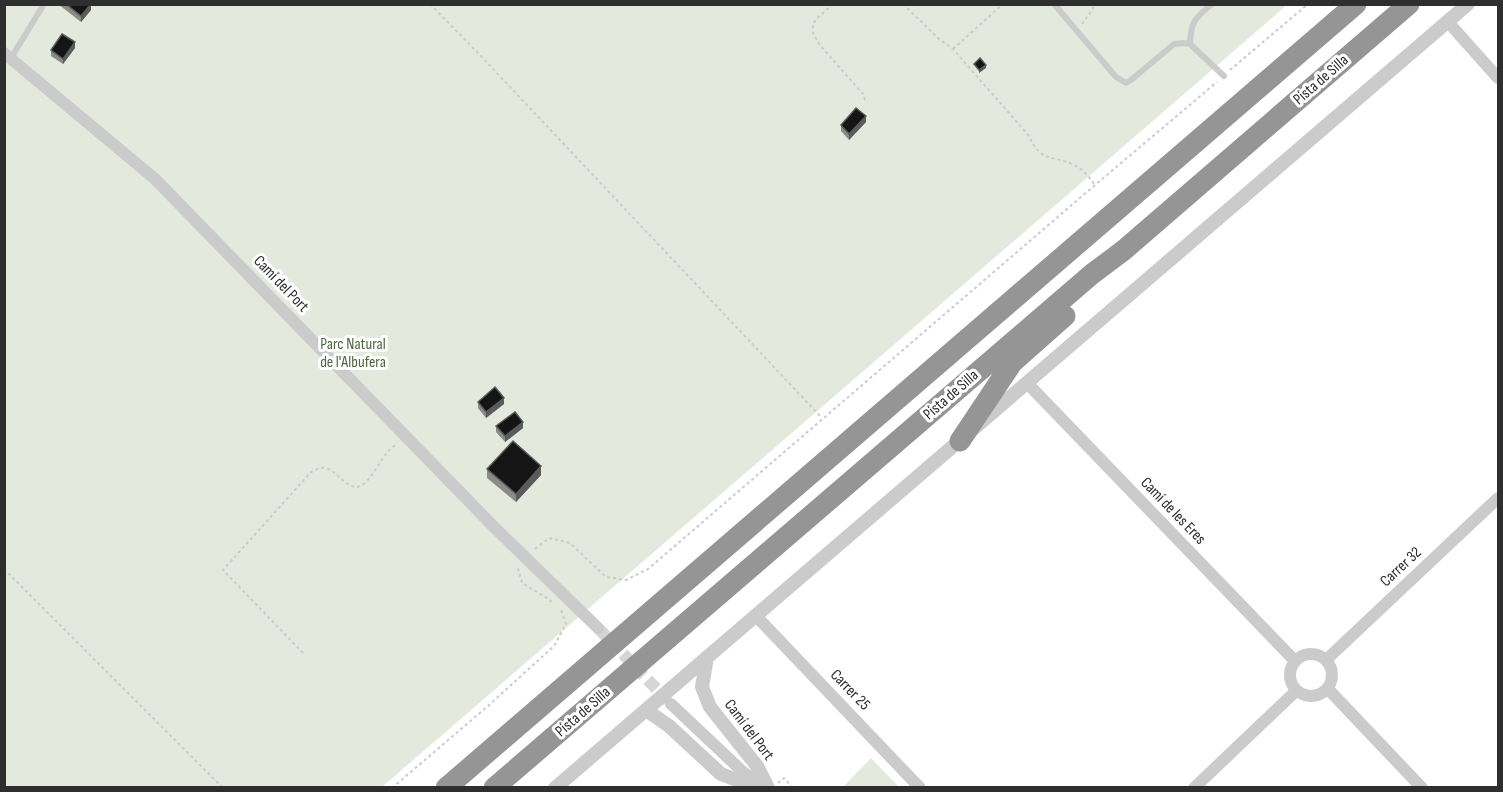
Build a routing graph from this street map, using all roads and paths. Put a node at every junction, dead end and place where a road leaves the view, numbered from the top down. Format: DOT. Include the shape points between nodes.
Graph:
graph roads {
  1 [pos="44,4"];
  2 [pos="430,4"];
  3 [pos="833,4"];
  4 [pos="903,4"];
  5 [pos="1003,4"];
  6 [pos="1054,4"];
  7 [pos="1094,4"];
  8 [pos="1212,4"];
  9 [pos="1308,4"];
  10 [pos="1356,4"];
  11 [pos="1409,4"];
  12 [pos="1468,4"];
  13 [pos="1448,22"];
  14 [pos="1079,32"];
  15 [pos="1190,44"];
  16 [pos="953,49"];
  17 [pos="8,55"];
  18 [pos="1224,76"];
  19 [pos="1498,78"];
  20 [pos="865,99"];
  21 [pos="1095,184"];
  22 [pos="1124,250"];
  23 [pos="1027,383"];
  24 [pos="823,418"];
  25 [pos="405,436"];
  26 [pos="960,441"];
  27 [pos="1498,498"];
  28 [pos="525,557"];
  29 [pos="4,569"];
  30 [pos="554,604"];
  31 [pos="561,610"];
  32 [pos="756,615"];
  33 [pos="598,628"];
  34 [pos="303,653"];
  35 [pos="707,657"];
  36 [pos="1326,660"];
  37 [pos="1295,661"];
  38 [pos="1328,689"];
  39 [pos="1296,691"];
  40 [pos="671,704"];
  41 [pos="646,710"];
  42 [pos="223,788"];
  43 [pos="392,788"];
  44 [pos="446,788"];
  45 [pos="494,788"];
  46 [pos="555,788"];
  47 [pos="759,788"];
  48 [pos="766,788"];
  49 [pos="774,788"];
  50 [pos="794,788"];
  51 [pos="920,788"];
  52 [pos="1194,788"];
  53 [pos="1422,788"];
  1 -- 17 [label="lane"];
  2 -- 24 [label="path"];
  3 -- 20 [label="path" via="816,18 813,33"];
  4 -- 16 [label="path"];
  5 -- 16 [label="path"];
  6 -- 14 [label="lane"];
  7 -- 14 [label="path"];
  8 -- 15 [label="lane" via="1194,22"];
  9 -- 18 [label="path"];
  10 -- 44 [label="highway, Pista de Silla"];
  11 -- 22 [label="highway, Pista de Silla"];
  12 -- 13 [label="street"];
  13 -- 19 [label="street"];
  13 -- 23 [label="street"];
  14 -- 15 [label="lane" via="1116,77 1126,83 1174,44"];
  15 -- 18 [label="lane"];
  16 -- 21 [label="path" via="1029,136 1039,153 1076,165"];
  17 -- 25 [label="street, Camí del Port" via="155,179"];
  18 -- 21 [label="path"];
  21 -- 24 [label="path"];
  22 -- 26 [label="highway" via="1101,284 1012,363"];
  22 -- 45 [label="highway, Pista de Silla"];
  23 -- 26 [label="street"];
  23 -- 37 [label="street, Camí de les Eres"];
  24 -- 28 [label="path" via="648,569 626,580 606,577 570,543 549,538"];
  25 -- 28 [label="street, Camí del Port"];
  25 -- 34 [label="path" via="362,486 346,484 328,468 311,472 223,570"];
  26 -- 32 [label="street"];
  27 -- 36 [label="street, Carrer 32"];
  28 -- 30 [label="path" via="518,566 522,584"];
  28 -- 33 [label="street, Camí del Port"];
  29 -- 42 [label="path"];
  31 -- 43 [label="path" via="566,624 554,646"];
  32 -- 35 [label="street"];
  32 -- 51 [label="street, Carrer 25"];
  35 -- 41 [label="street"];
  35 -- 48 [label="street, Camí del Port" via="702,687 710,707 757,766"];
  36 -- 37 [label="street" via="1310,654"];
  36 -- 38 [label="street" via="1333,676"];
  37 -- 39 [label="street" via="1290,678"];
  38 -- 39 [label="street" via="1309,697"];
  38 -- 53 [label="street"];
  39 -- 52 [label="street"];
  40 -- 48 [label="street, Camí del Port" via="742,771"];
  41 -- 46 [label="street"];
  41 -- 47 [label="street, Camí del Port" via="721,774"];
  49 -- 50 [label="path" via="784,778"];
}
